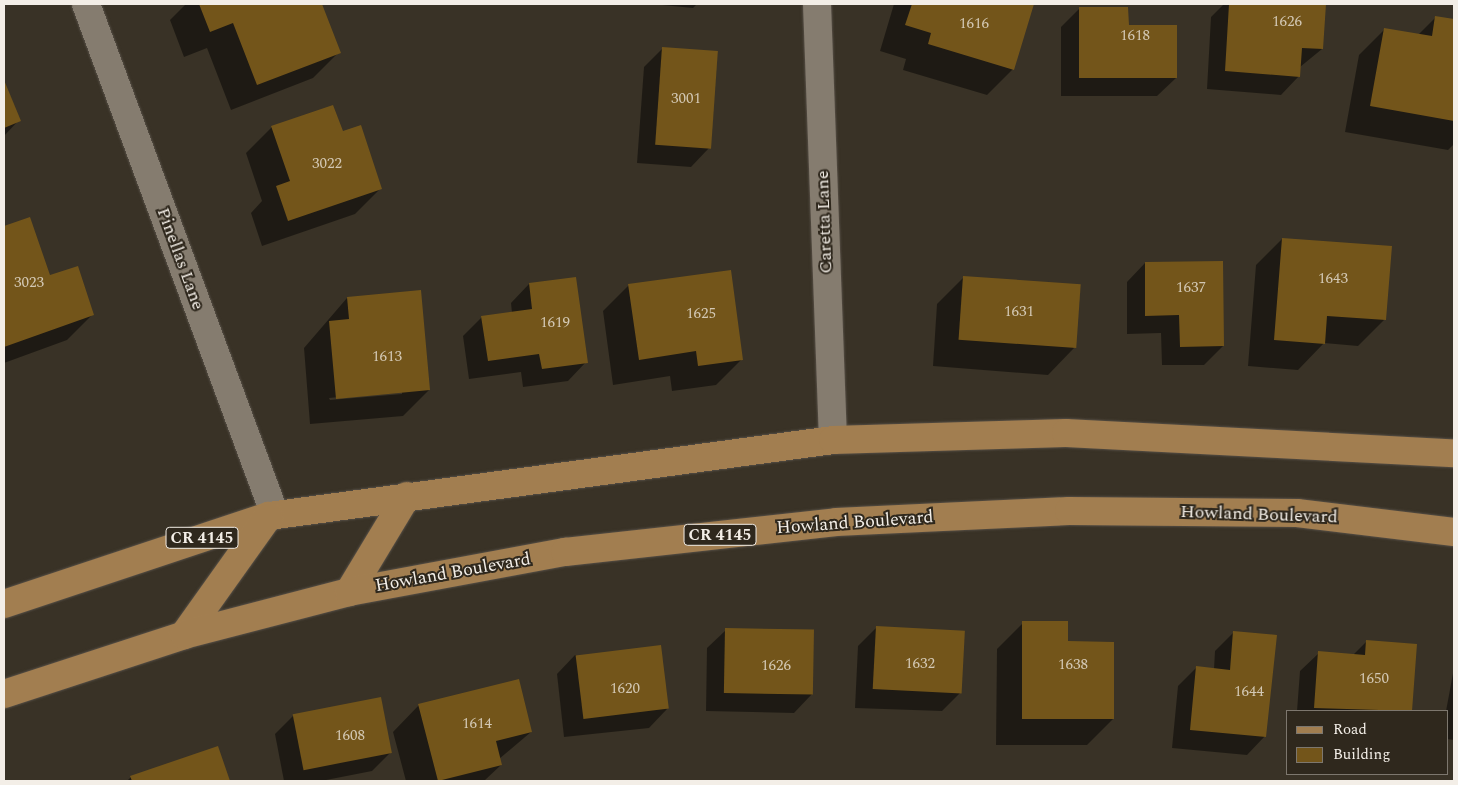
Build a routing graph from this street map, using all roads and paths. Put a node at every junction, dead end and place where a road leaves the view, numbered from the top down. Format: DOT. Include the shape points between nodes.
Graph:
graph roads {
  1 [pos="86,4"];
  2 [pos="817,4"];
  3 [pos="832,440"];
  4 [pos="1454,453"];
  5 [pos="407,496"];
  6 [pos="272,515"];
  7 [pos="1454,532"];
  8 [pos="348,592"];
  9 [pos="4,604"];
  10 [pos="184,635"];
  11 [pos="4,694"];
  1 -- 6 [label="street, Pinellas Lane"];
  2 -- 3 [label="street, Caretta Lane"];
  3 -- 4 [label="main road, CR 4145" via="1066,433"];
  3 -- 5 [label="main road, CR 4145"];
  5 -- 6 [label="main road, CR 4145"];
  5 -- 8 [label="main road"];
  6 -- 9 [label="main road, CR 4145"];
  6 -- 10 [label="main road"];
  7 -- 8 [label="main road, Howland Boulevard / CR 4145" via="1297,513 1070,511 836,522 565,552"];
  8 -- 10 [label="main road, Howland Boulevard / CR 4145"];
  10 -- 11 [label="main road, Howland Boulevard / CR 4145"];
}
